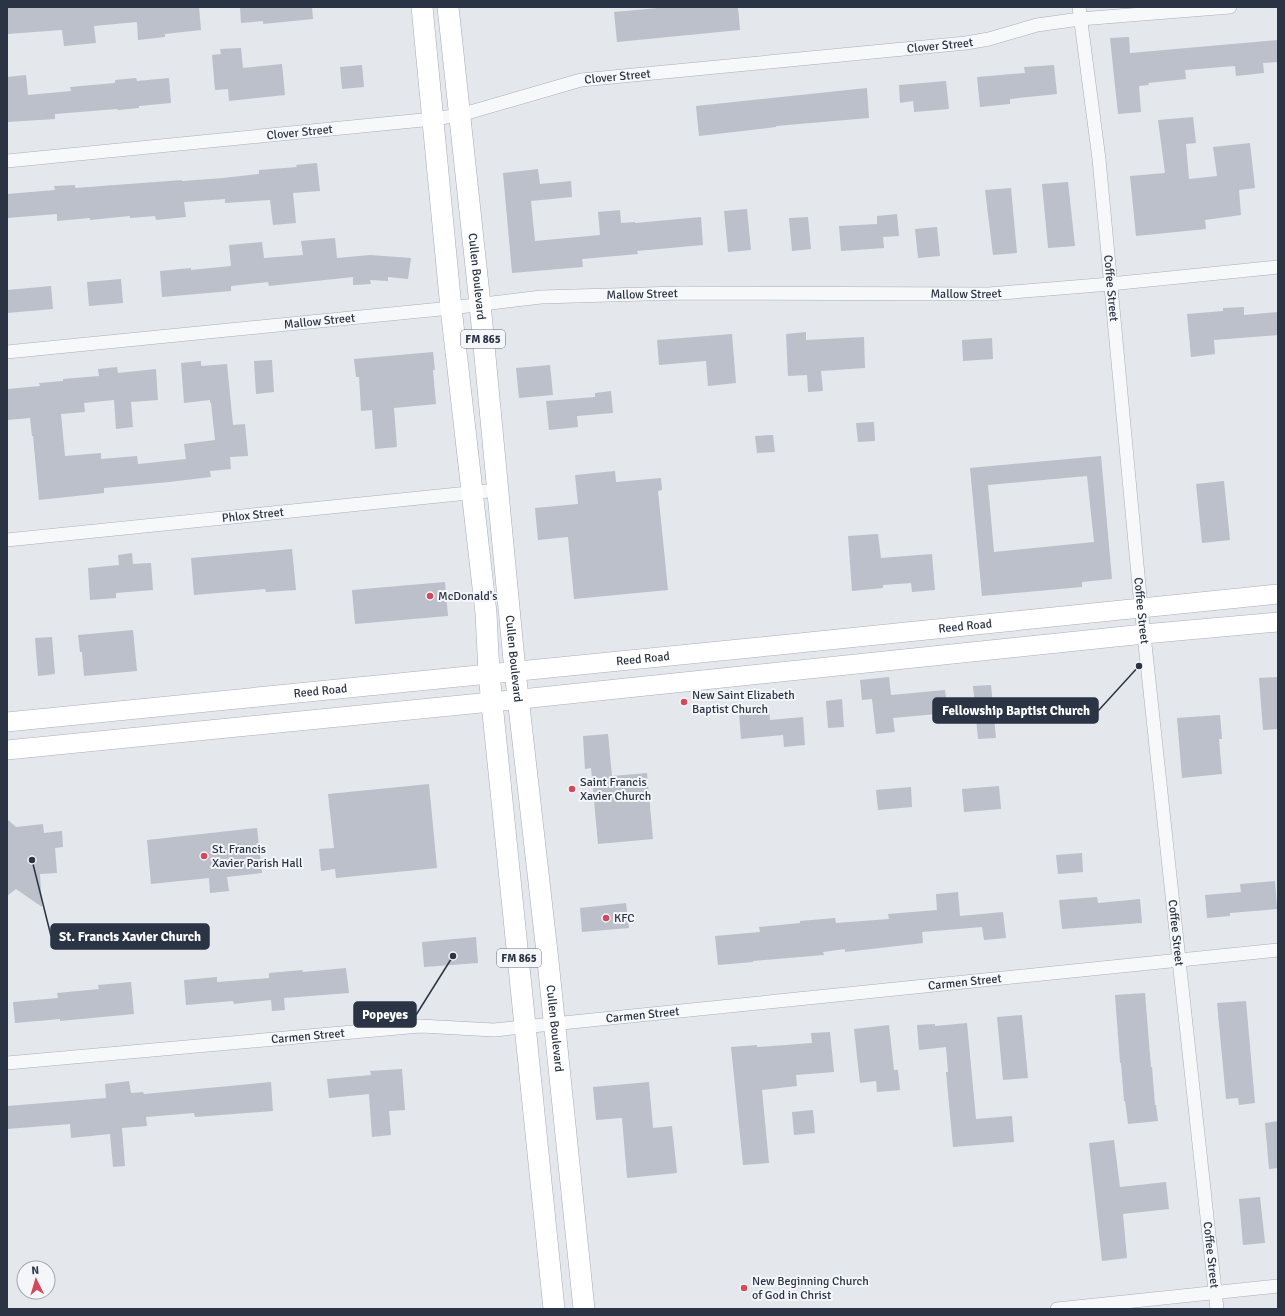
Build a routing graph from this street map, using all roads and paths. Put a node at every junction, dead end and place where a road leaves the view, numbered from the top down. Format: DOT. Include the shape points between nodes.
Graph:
graph roads {
  1 [pos="422,7"];
  2 [pos="448,7"];
  3 [pos="1230,7"];
  4 [pos="1080,13"];
  5 [pos="460,115"];
  6 [pos="433,119"];
  7 [pos="7,161"];
  8 [pos="1278,267"];
  9 [pos="1110,284"];
  10 [pos="480,304"];
  11 [pos="451,308"];
  12 [pos="7,352"];
  13 [pos="498,490"];
  14 [pos="472,492"];
  15 [pos="7,540"];
  16 [pos="1278,594"];
  17 [pos="1141,607"];
  18 [pos="1278,622"];
  19 [pos="1144,634"];
  20 [pos="770,646"];
  21 [pos="515,671"];
  22 [pos="772,673"];
  23 [pos="489,674"];
  24 [pos="518,699"];
  25 [pos="236,700"];
  26 [pos="492,702"];
  27 [pos="8,722"];
  28 [pos="238,727"];
  29 [pos="10,750"];
  30 [pos="1278,950"];
  31 [pos="1179,960"];
  32 [pos="554,1024"];
  33 [pos="526,1027"];
  34 [pos="7,1063"];
  35 [pos="1278,1286"];
  36 [pos="1216,1292"];
  37 [pos="554,1309"];
  38 [pos="584,1309"];
  39 [pos="1057,1309"];
  40 [pos="1218,1309"];
  1 -- 6 [label="main road, Cullen Boulevard / FM 865"];
  2 -- 5 [label="main road, Cullen Boulevard / FM 865"];
  3 -- 4 [label="street, Clover Street"];
  4 -- 5 [label="street, Clover Street" via="990,39 966,43 581,80"];
  4 -- 9 [label="street, Coffee Street" via="1099,159"];
  5 -- 6 [label="street, Clover Street"];
  5 -- 10 [label="main road, Cullen Boulevard / FM 865"];
  6 -- 7 [label="street, Clover Street"];
  6 -- 11 [label="main road, Cullen Boulevard / FM 865"];
  8 -- 9 [label="street, Mallow Street"];
  9 -- 10 [label="street, Mallow Street" via="989,294 679,293 541,297"];
  9 -- 17 [label="street, Coffee Street"];
  10 -- 11 [label="street, Mallow Street"];
  10 -- 13 [label="main road, Cullen Boulevard / FM 865"];
  11 -- 12 [label="street, Mallow Street"];
  11 -- 14 [label="main road, Cullen Boulevard / FM 865"];
  13 -- 14 [label="street, Phlox Street"];
  13 -- 21 [label="main road, Cullen Boulevard / FM 865"];
  14 -- 15 [label="street, Phlox Street"];
  14 -- 23 [label="main road, Cullen Boulevard / FM 865" via="486,613"];
  16 -- 17 [label="street, Reed Road"];
  17 -- 19 [label="street, Coffee Street"];
  17 -- 20 [label="street, Reed Road"];
  18 -- 19 [label="street"];
  19 -- 22 [label="street"];
  19 -- 31 [label="street, Coffee Street"];
  20 -- 21 [label="street, Reed Road"];
  20 -- 22 [label="street"];
  21 -- 23 [label="street, Reed Road"];
  21 -- 24 [label="main road, Cullen Boulevard / FM 865"];
  22 -- 24 [label="street"];
  23 -- 25 [label="street, Reed Road"];
  23 -- 26 [label="main road, Cullen Boulevard / FM 865"];
  24 -- 26 [label="street"];
  24 -- 32 [label="main road, Cullen Boulevard / FM 865"];
  25 -- 27 [label="street, Reed Road"];
  25 -- 28 [label="street"];
  26 -- 28 [label="street"];
  26 -- 33 [label="main road, Cullen Boulevard / FM 865"];
  27 -- 29 [label="street"];
  28 -- 29 [label="street"];
  30 -- 31 [label="street, Carmen Street"];
  31 -- 32 [label="street, Carmen Street"];
  31 -- 36 [label="street, Coffee Street"];
  32 -- 33 [label="street, Carmen Street"];
  32 -- 38 [label="main road, Cullen Boulevard / FM 865"];
  33 -- 34 [label="street, Carmen Street" via="494,1030 420,1026"];
  33 -- 37 [label="main road, Cullen Boulevard / FM 865"];
  35 -- 36 [label="street"];
  36 -- 39 [label="street"];
  36 -- 40 [label="street, Coffee Street"];
}
